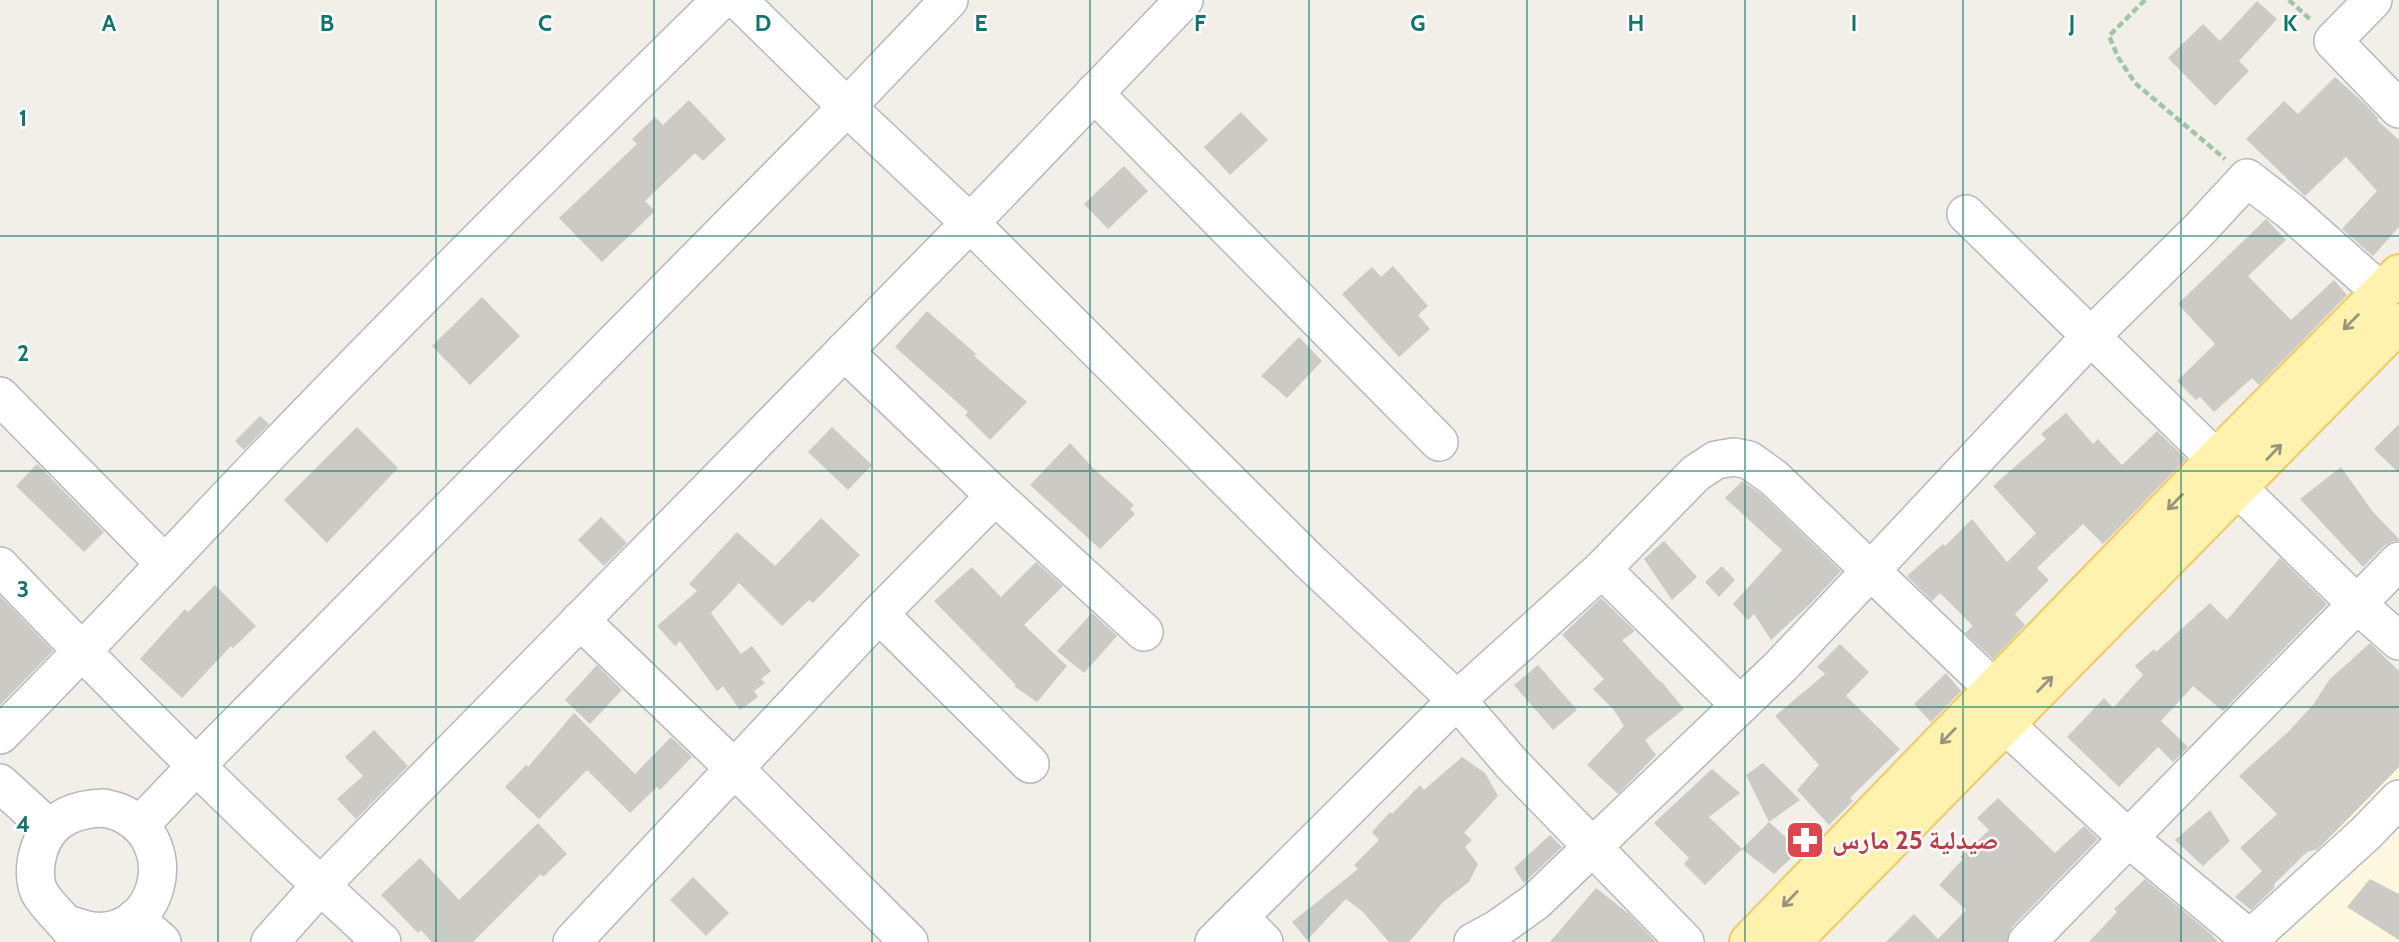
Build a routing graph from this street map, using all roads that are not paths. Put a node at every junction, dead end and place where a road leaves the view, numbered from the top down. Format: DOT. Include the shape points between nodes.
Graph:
graph roads {
  1 [pos="721,0"];
  2 [pos="738,0"];
  3 [pos="949,0"];
  4 [pos="1184,0"];
  5 [pos="2373,0"];
  6 [pos="1094,93"];
  7 [pos="847,107"];
  8 [pos="2399,108"];
  9 [pos="1966,214"];
  10 [pos="970,223"];
  11 [pos="2393,296"];
  12 [pos="2091,336"];
  13 [pos="844,351"];
  14 [pos="0,396"];
  15 [pos="1439,442"];
  16 [pos="2227,474"];
  17 [pos="995,496"];
  18 [pos="2399,561"];
  19 [pos="166,564"];
  20 [pos="0,566"];
  21 [pos="1602,569"];
  22 [pos="1870,571"];
  23 [pos="2358,605"];
  24 [pos="879,614"];
  25 [pos="580,620"];
  26 [pos="1143,632"];
  27 [pos="2399,641"];
  28 [pos="83,653"];
  29 [pos="1457,700"];
  30 [pos="1740,705"];
  31 [pos="1993,705"];
  32 [pos="0,735"];
  33 [pos="1030,764"];
  34 [pos="197,765"];
  35 [pos="734,768"];
  36 [pos="0,783"];
  37 [pos="2399,799"];
  38 [pos="140,825"];
  39 [pos="50,829"];
  40 [pos="2127,837"];
  41 [pos="1591,847"];
  42 [pos="320,886"];
  43 [pos="148,930"];
  44 [pos="1251,930"];
  45 [pos="62,935"];
  46 [pos="2248,940"];
  47 [pos="270,942"];
  48 [pos="382,942"];
  49 [pos="572,942"];
  50 [pos="909,942"];
  51 [pos="1213,942"];
  52 [pos="1473,942"];
  53 [pos="1685,942"];
  54 [pos="1749,942"];
  55 [pos="1791,942"];
  56 [pos="2027,942"];
  1 -- 19 [label="street" via="589,129"];
  2 -- 7 [label="street"];
  3 -- 7 [label="street"];
  4 -- 6 [label="street"];
  5 -- 8 [label="street" via="2333,41"];
  6 -- 10 [label="street"];
  6 -- 15 [label="street"];
  7 -- 10 [label="street"];
  7 -- 34 [label="street"];
  9 -- 12 [label="street"];
  10 -- 13 [label="street"];
  10 -- 29 [label="street" via="1308,560"];
  11 -- 12 [label="street" via="2247,178"];
  11 -- 16 [label="main road"];
  12 -- 16 [label="street"];
  12 -- 22 [label="street"];
  13 -- 17 [label="street"];
  13 -- 25 [label="street"];
  14 -- 19 [label="street"];
  16 -- 23 [label="street"];
  16 -- 31 [label="main road"];
  17 -- 24 [label="street"];
  17 -- 26 [label="street"];
  18 -- 23 [label="street"];
  19 -- 28 [label="street"];
  20 -- 28 [label="street"];
  21 -- 22 [label="street" via="1696,473 1716,460 1734,457 1749,460 1774,478"];
  21 -- 29 [label="street"];
  21 -- 30 [label="street"];
  22 -- 30 [label="street"];
  22 -- 31 [label="street"];
  23 -- 27 [label="street"];
  23 -- 40 [label="street"];
  24 -- 33 [label="street"];
  24 -- 35 [label="street"];
  25 -- 35 [label="street"];
  25 -- 42 [label="street"];
  28 -- 32 [label="street"];
  28 -- 34 [label="street"];
  29 -- 41 [label="street"];
  29 -- 44 [label="street"];
  30 -- 41 [label="street"];
  31 -- 40 [label="street"];
  31 -- 54 [label="main road, one-way"];
  31 -- 55 [label="main road"];
  34 -- 38 [label="street"];
  34 -- 42 [label="street"];
  35 -- 49 [label="street"];
  35 -- 50 [label="street"];
  36 -- 39 [label="street"];
  37 -- 46 [label="street"];
  38 -- 39 [label="street" via="104,808 65,816"];
  38 -- 43 [label="street" via="159,862"];
  39 -- 45 [label="street" via="38,849 35,871 39,893"];
  40 -- 46 [label="street"];
  40 -- 56 [label="street"];
  41 -- 52 [label="street" via="1535,902"];
  41 -- 53 [label="street"];
  42 -- 47 [label="street"];
  42 -- 48 [label="street"];
  43 -- 45 [label="street" via="92,931 70,925"];
  44 -- 51 [label="street"];
}
